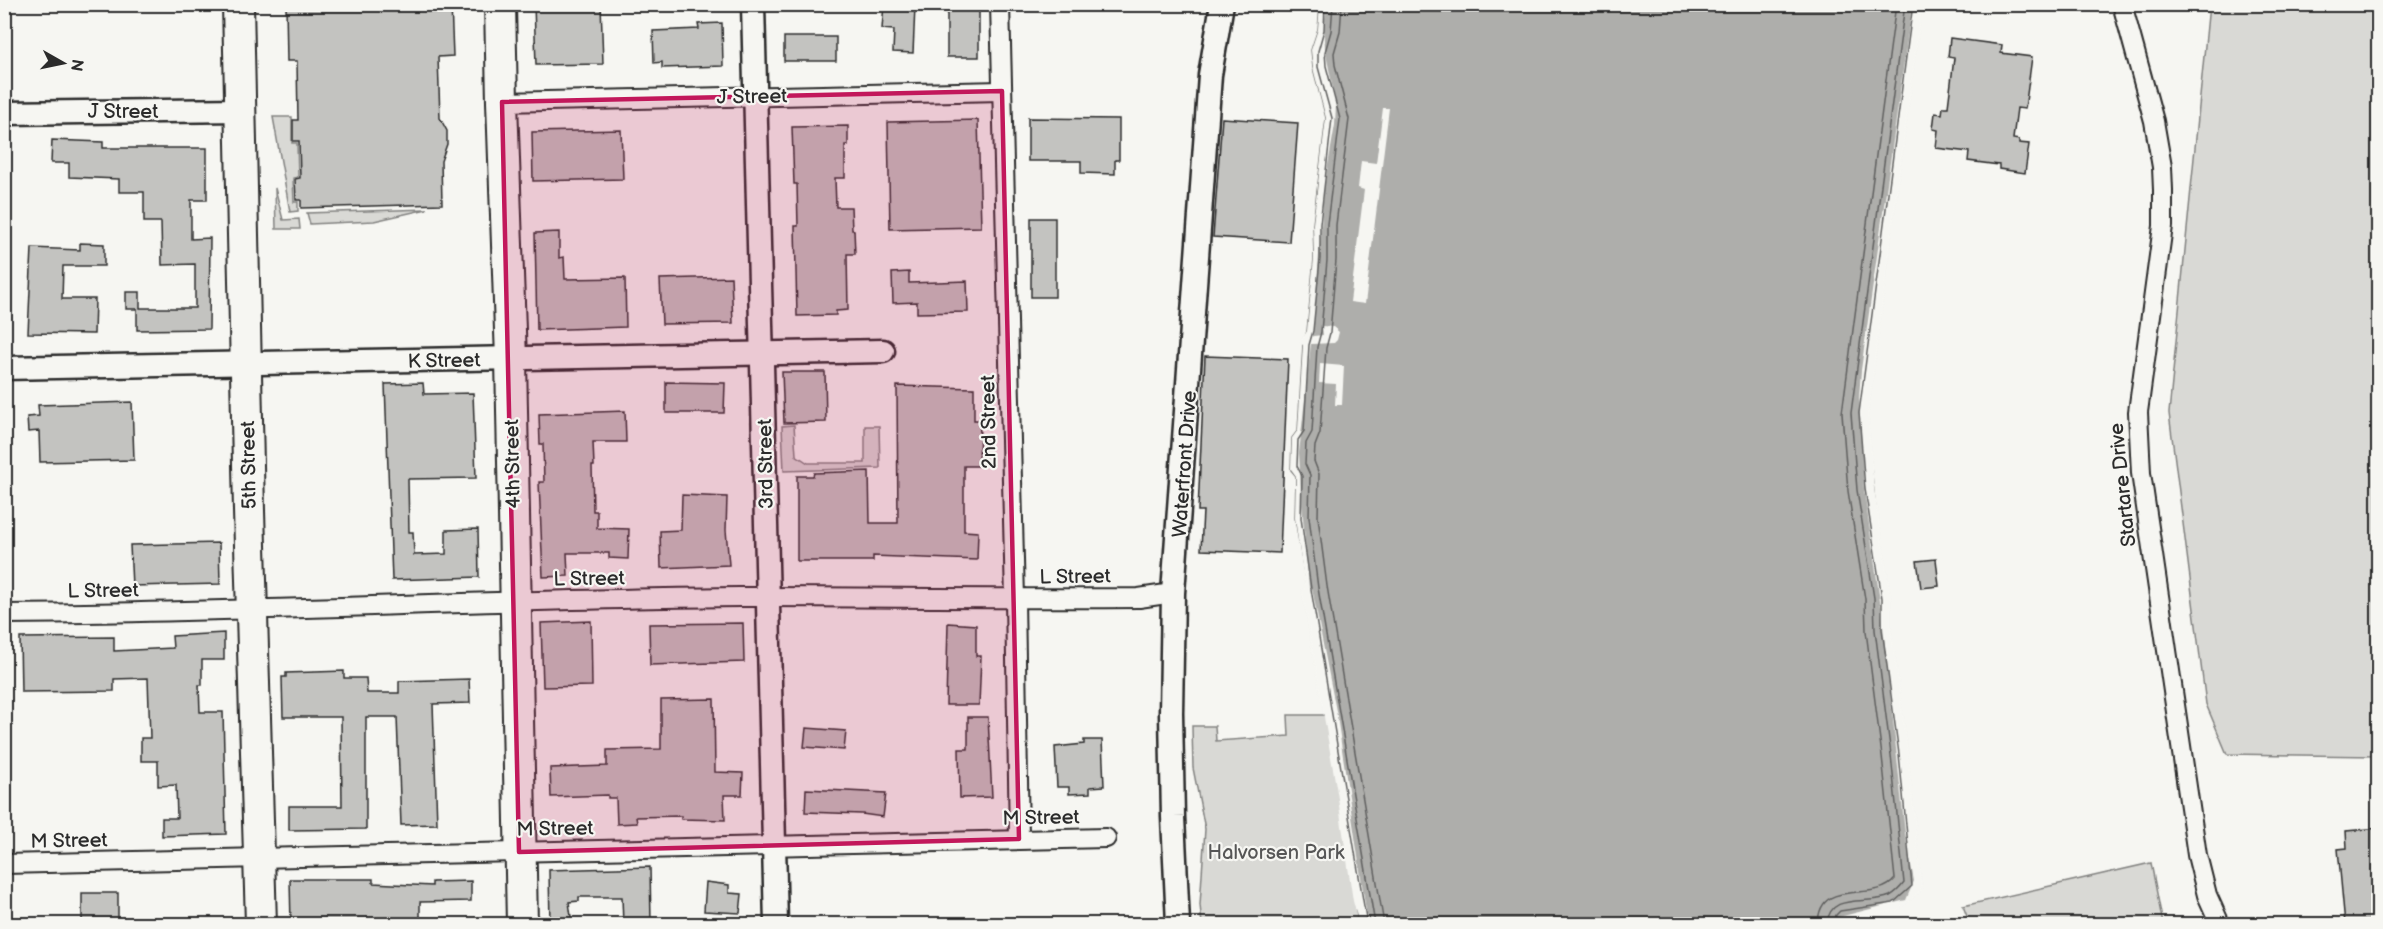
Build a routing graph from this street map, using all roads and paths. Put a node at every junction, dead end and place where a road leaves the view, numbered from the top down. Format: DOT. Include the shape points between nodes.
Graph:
graph roads {
  1 [pos="238,4"];
  2 [pos="500,4"];
  3 [pos="753,4"];
  4 [pos="1000,4"];
  5 [pos="1221,4"];
  6 [pos="2122,4"];
  7 [pos="1002,91"];
  8 [pos="755,96"];
  9 [pos="501,102"];
  10 [pos="241,110"];
  11 [pos="4,113"];
  12 [pos="883,351"];
  13 [pos="762,354"];
  14 [pos="511,359"];
  15 [pos="246,364"];
  16 [pos="4,368"];
  17 [pos="1173,593"];
  18 [pos="768,597"];
  19 [pos="1015,599"];
  20 [pos="514,602"];
  21 [pos="252,611"];
  22 [pos="4,614"];
  23 [pos="1106,838"];
  24 [pos="1019,839"];
  25 [pos="774,845"];
  26 [pos="519,852"];
  27 [pos="258,858"];
  28 [pos="4,864"];
  29 [pos="261,924"];
  30 [pos="522,924"];
  31 [pos="776,924"];
  32 [pos="1178,924"];
  33 [pos="2220,924"];
  1 -- 10 [label="highway, 5th Street"];
  2 -- 9 [label="highway, 4th Street"];
  3 -- 8 [label="street, 3rd Street"];
  4 -- 7 [label="street, 2nd Street"];
  5 -- 17 [label="street, Waterfront Drive" via="1210,75"];
  6 -- 33 [label="street, Startare Drive" via="2154,121 2163,190 2163,226 2139,392 2141,473 2197,855 2207,895"];
  7 -- 8 [label="street, J Street"];
  7 -- 19 [label="street, 2nd Street"];
  8 -- 9 [label="street, J Street"];
  8 -- 13 [label="street, 3rd Street"];
  9 -- 14 [label="highway, 4th Street"];
  10 -- 11 [label="street, J Street"];
  10 -- 15 [label="highway, 5th Street"];
  12 -- 13 [label="street, K Street"];
  13 -- 14 [label="street, K Street"];
  13 -- 18 [label="street, 3rd Street"];
  14 -- 15 [label="street, K Street"];
  14 -- 20 [label="highway, 4th Street"];
  15 -- 16 [label="street, K Street"];
  15 -- 21 [label="highway, 5th Street"];
  17 -- 19 [label="street, L Street" via="1140,598"];
  17 -- 32 [label="street, Waterfront Drive" via="1172,771"];
  18 -- 19 [label="street, L Street"];
  18 -- 20 [label="street, L Street"];
  18 -- 25 [label="street, 3rd Street"];
  19 -- 24 [label="street, 2nd Street"];
  20 -- 21 [label="street, L Street"];
  20 -- 26 [label="highway, 4th Street"];
  21 -- 22 [label="street, L Street"];
  21 -- 27 [label="highway, 5th Street"];
  23 -- 24 [label="street, M Street"];
  24 -- 25 [label="street, M Street"];
  25 -- 26 [label="street, M Street"];
  25 -- 31 [label="street, 3rd Street"];
  26 -- 27 [label="street, M Street"];
  26 -- 30 [label="highway, 4th Street"];
  27 -- 28 [label="street, M Street"];
  27 -- 29 [label="highway, 5th Street"];
}
